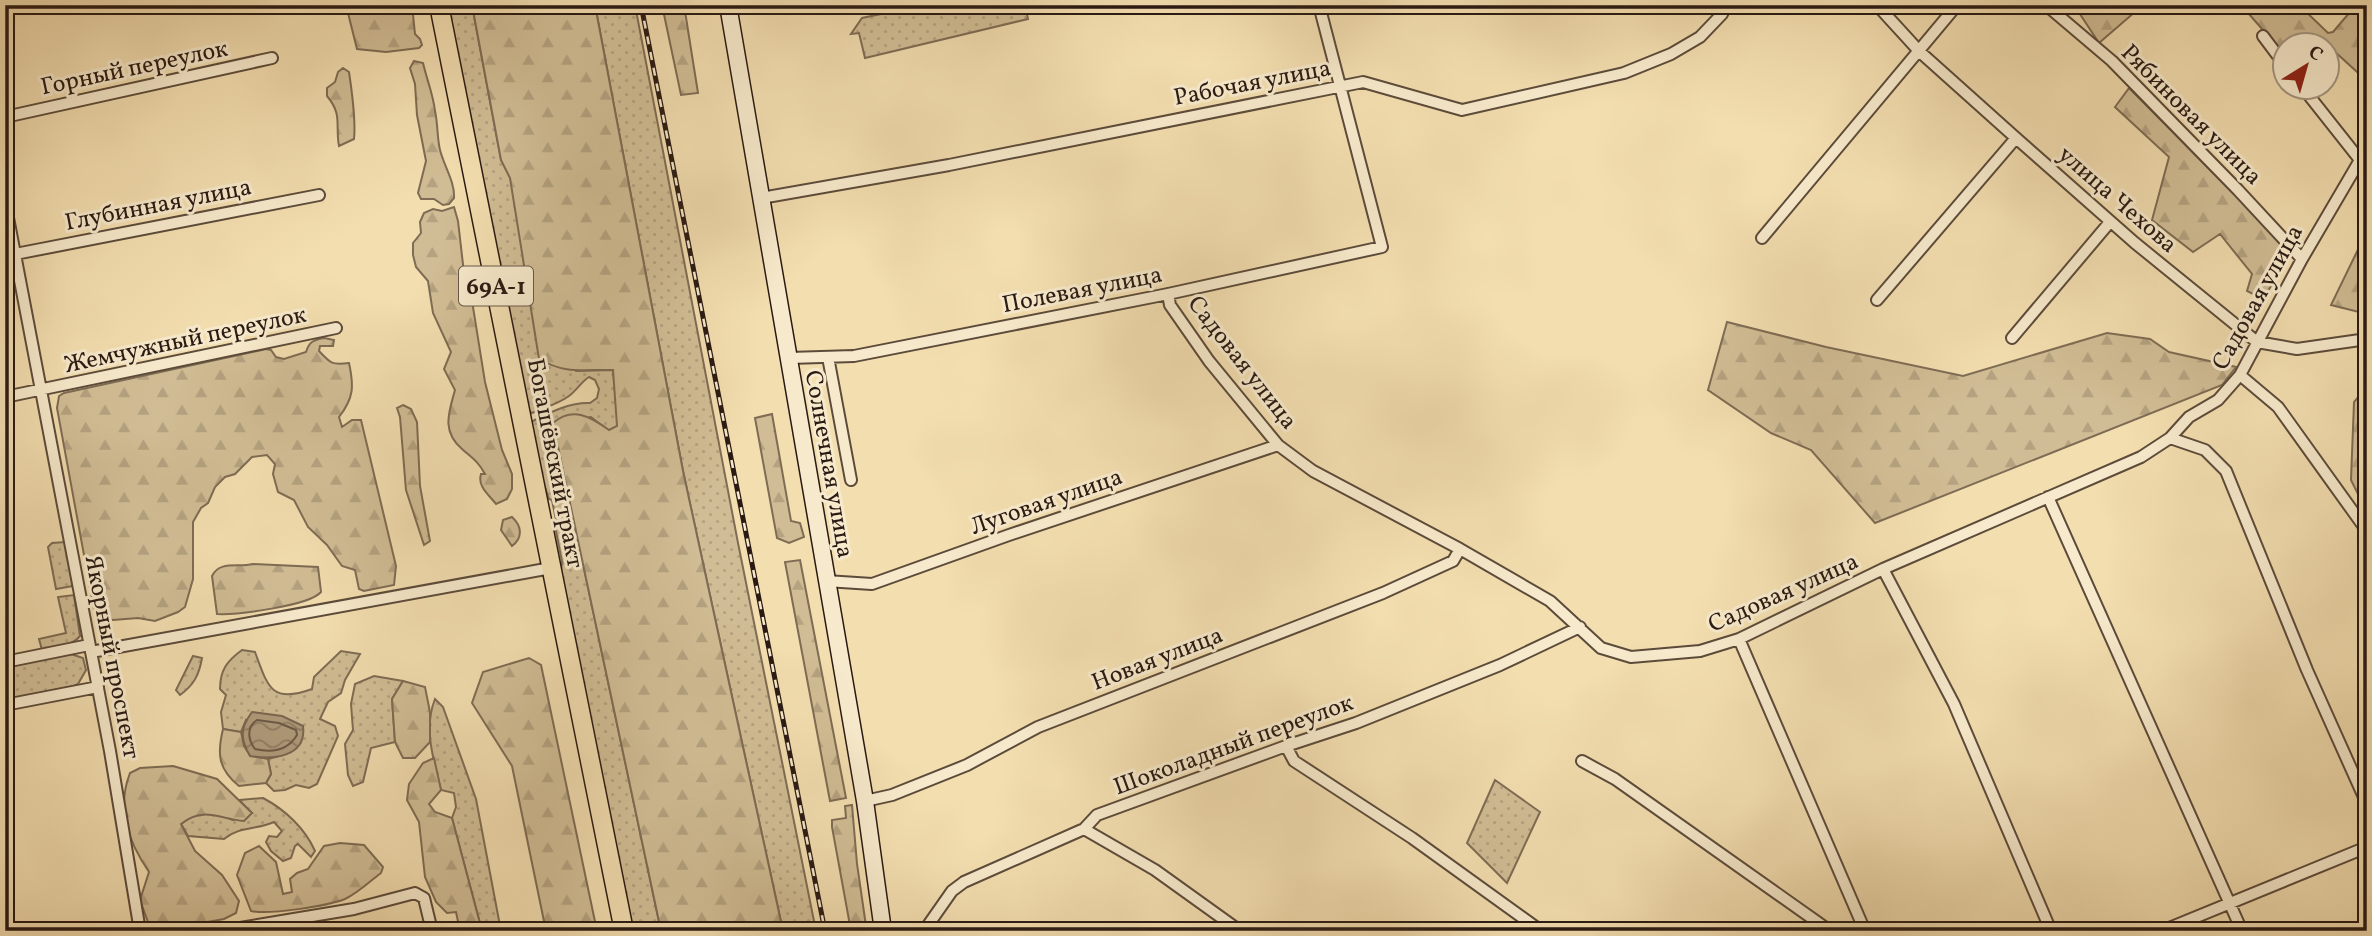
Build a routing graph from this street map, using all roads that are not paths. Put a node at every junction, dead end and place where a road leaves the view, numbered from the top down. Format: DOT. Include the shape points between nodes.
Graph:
graph roads {
  1 [pos="439,5"];
  2 [pos="728,5"];
  3 [pos="1319,5"];
  4 [pos="1726,5"];
  5 [pos="1877,5"];
  6 [pos="1957,5"];
  7 [pos="2046,5"];
  8 [pos="2263,36"];
  9 [pos="2270,45"];
  10 [pos="1920,52"];
  11 [pos="272,58"];
  12 [pos="1340,86"];
  13 [pos="2314,102"];
  14 [pos="5,117"];
  15 [pos="2016,138"];
  16 [pos="2367,148"];
  17 [pos="2360,160"];
  18 [pos="319,195"];
  19 [pos="761,198"];
  20 [pos="5,202"];
  21 [pos="2110,222"];
  22 [pos="1762,238"];
  23 [pos="11,254"];
  24 [pos="2302,259"];
  25 [pos="1168,294"];
  26 [pos="1877,300"];
  27 [pos="337,328"];
  28 [pos="2012,338"];
  29 [pos="2367,339"];
  30 [pos="2256,342"];
  31 [pos="828,357"];
  32 [pos="789,358"];
  33 [pos="2240,375"];
  34 [pos="42,391"];
  35 [pos="5,397"];
  36 [pos="2170,438"];
  37 [pos="1278,445"];
  38 [pos="851,480"];
  39 [pos="2048,497"];
  40 [pos="2367,531"];
  41 [pos="1460,549"];
  42 [pos="551,568"];
  43 [pos="1884,569"];
  44 [pos="826,581"];
  45 [pos="1580,627"];
  46 [pos="1739,639"];
  47 [pos="90,649"];
  48 [pos="5,662"];
  49 [pos="98,687"];
  50 [pos="5,705"];
  51 [pos="1286,746"];
  52 [pos="1581,761"];
  53 [pos="865,801"];
  54 [pos="2367,804"];
  55 [pos="1084,829"];
  56 [pos="2367,847"];
  57 [pos="2230,904"];
  58 [pos="140,931"];
  59 [pos="222,931"];
  60 [pos="432,931"];
  61 [pos="624,931"];
  62 [pos="883,931"];
  63 [pos="924,931"];
  64 [pos="1240,931"];
  65 [pos="1541,931"];
  66 [pos="1830,931"];
  67 [pos="1865,931"];
  68 [pos="2051,931"];
  69 [pos="2162,931"];
  70 [pos="2242,931"];
  1 -- 42 [label="main road, Богашёвский тракт / 69А-1"];
  2 -- 19 [label="street, Солнечная улица"];
  3 -- 12 [label="street"];
  4 -- 12 [label="street, Рабочая улица" via="1700,37 1671,54 1624,72 1462,110 1363,82"];
  5 -- 10 [label="street, улица Чехова"];
  6 -- 10 [label="street"];
  7 -- 24 [label="street, Рябиновая улица" via="2112,61"];
  8 -- 9 [label="street"];
  10 -- 15 [label="street, улица Чехова"];
  10 -- 22 [label="street"];
  11 -- 14 [label="street, Горный переулок"];
  12 -- 19 [label="street, Рабочая улица"];
  12 -- 25 [label="street, Полевая улица" via="1382,247"];
  13 -- 17 [label="street"];
  15 -- 21 [label="street, улица Чехова"];
  15 -- 26 [label="street"];
  16 -- 17 [label="street, Садовая улица"];
  17 -- 24 [label="street, Садовая улица"];
  18 -- 23 [label="street, Глубинная улица"];
  19 -- 32 [label="street, Солнечная улица"];
  20 -- 23 [label="street, Якорный проспект"];
  21 -- 28 [label="street"];
  21 -- 30 [label="street, улица Чехова"];
  23 -- 34 [label="street, Якорный проспект"];
  24 -- 30 [label="street, Садовая улица"];
  25 -- 31 [label="street, Полевая улица" via="854,356"];
  25 -- 37 [label="street, Садовая улица" via="1170,305 1209,361"];
  27 -- 34 [label="street, Жемчужный переулок"];
  29 -- 30 [label="street, улица Чехова" via="2297,349"];
  30 -- 33 [label="street, Садовая улица"];
  31 -- 32 [label="street, Полевая улица"];
  31 -- 38 [label="street"];
  32 -- 44 [label="street, Солнечная улица"];
  33 -- 36 [label="street, Садовая улица" via="2218,400 2189,417"];
  33 -- 40 [label="street" via="2278,407"];
  34 -- 35 [label="street, Жемчужный переулок"];
  34 -- 47 [label="street, Якорный проспект"];
  36 -- 39 [label="street, Садовая улица" via="2141,457"];
  36 -- 54 [label="street" via="2205,450 2226,471"];
  37 -- 41 [label="street, Садовая улица" via="1313,471"];
  37 -- 44 [label="street, Луговая улица" via="872,584"];
  39 -- 43 [label="street, Садовая улица"];
  39 -- 57 [label="street"];
  41 -- 45 [label="street, Садовая улица" via="1550,601"];
  41 -- 53 [label="street, Новая улица" via="1453,561 1383,593 1038,727 967,765"];
  42 -- 47 [label="street"];
  42 -- 61 [label="main road, Богашёвский тракт / 69А-1"];
  43 -- 46 [label="street, Садовая улица"];
  43 -- 68 [label="street" via="1954,704"];
  44 -- 53 [label="street, Солнечная улица"];
  45 -- 46 [label="street, Садовая улица" via="1601,648 1631,657 1700,651"];
  45 -- 51 [label="street, Шоколадный переулок" via="1488,670"];
  46 -- 67 [label="street"];
  47 -- 48 [label="street"];
  47 -- 49 [label="street, Якорный проспект"];
  49 -- 50 [label="street"];
  49 -- 58 [label="street, Якорный проспект"];
  51 -- 55 [label="street, Шоколадный переулок" via="1097,815"];
  51 -- 65 [label="street" via="1294,761"];
  52 -- 66 [label="street" via="1615,779"];
  53 -- 62 [label="street, Солнечная улица"];
  55 -- 63 [label="street, Шоколадный переулок" via="964,882 952,891"];
  55 -- 64 [label="street" via="1155,870"];
  56 -- 57 [label="street"];
  57 -- 69 [label="street"];
  57 -- 70 [label="street"];
  59 -- 60 [label="street" via="354,909 415,893 424,898"];
}
